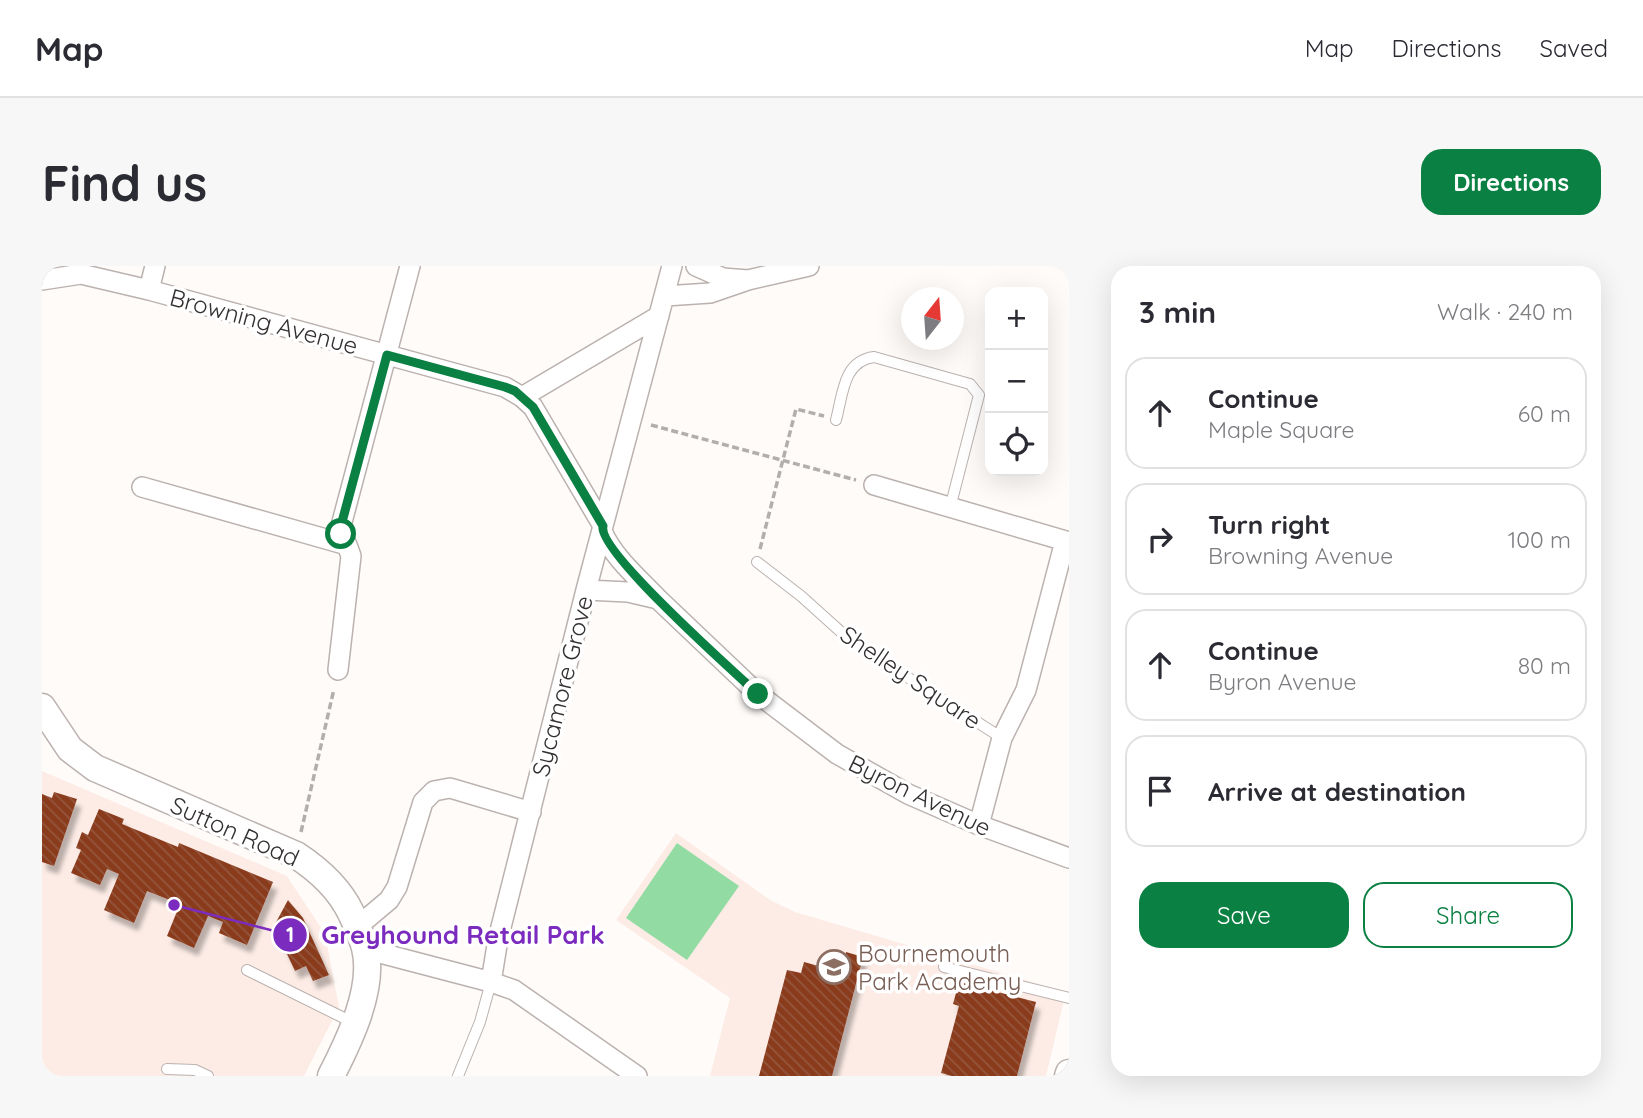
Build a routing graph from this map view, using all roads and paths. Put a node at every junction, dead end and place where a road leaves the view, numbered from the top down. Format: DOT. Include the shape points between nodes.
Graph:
graph roads {
  1 [pos="155,266"];
  2 [pos="410,266"];
  3 [pos="673,266"];
  4 [pos="696,266"];
  5 [pos="808,266"];
  6 [pos="42,280"];
  7 [pos="748,280"];
  8 [pos="149,290"];
  9 [pos="665,296"];
  10 [pos="659,316"];
  11 [pos="387,355"];
  12 [pos="522,397"];
  13 [pos="632,419"];
  14 [pos="836,420"];
  15 [pos="783,460"];
  16 [pos="874,485"];
  17 [pos="142,487"];
  18 [pos="950,508"];
  19 [pos="603,528"];
  20 [pos="1067,542"];
  21 [pos="347,545"];
  22 [pos="757,562"];
  23 [pos="586,590"];
  24 [pos="658,599"];
  25 [pos="338,670"];
  26 [pos="42,707"];
  27 [pos="49,736"];
  28 [pos="1002,738"];
  29 [pos="531,812"];
  30 [pos="979,825"];
  31 [pos="296,855"];
  32 [pos="1069,858"];
  33 [pos="361,938"];
  34 [pos="944,967"];
  35 [pos="247,970"];
  36 [pos="491,982"];
  37 [pos="1069,998"];
  38 [pos="356,1023"];
  39 [pos="167,1069"];
  40 [pos="208,1076"];
  41 [pos="331,1076"];
  42 [pos="458,1076"];
  43 [pos="637,1076"];
  1 -- 8 [label="street"];
  2 -- 11 [label="street"];
  3 -- 9 [label="street, Sycamore Grove"];
  4 -- 7 [label="street" via="723,278"];
  5 -- 7 [label="street"];
  6 -- 8 [label="street, Browning Avenue" via="81,274"];
  7 -- 9 [label="street" via="710,293"];
  8 -- 11 [label="street, Browning Avenue"];
  9 -- 10 [label="street, Sycamore Grove"];
  10 -- 12 [label="street"];
  10 -- 13 [label="street, Sycamore Grove"];
  11 -- 12 [label="street, Browning Avenue" via="505,387"];
  11 -- 21 [label="street" via="342,522 341,534"];
  12 -- 19 [label="street, Browning Avenue" via="533,407"];
  13 -- 15 [label="path"];
  13 -- 19 [label="street, Sycamore Grove"];
  14 -- 15 [label="path" via="796,409"];
  14 -- 18 [label="lane" via="850,369 864,358 970,384 979,395"];
  15 -- 16 [label="path"];
  15 -- 22 [label="path"];
  16 -- 18 [label="street, Shelley Square"];
  17 -- 21 [label="street"];
  18 -- 20 [label="street, Shelley Square"];
  19 -- 23 [label="street, Sycamore Grove"];
  19 -- 24 [label="street, Byron Avenue" via="617,556"];
  20 -- 28 [label="street, Shelley Square" via="1026,690"];
  21 -- 25 [label="street" via="351,556"];
  22 -- 28 [label="lane, Shelley Square" via="851,641"];
  23 -- 24 [label="street"];
  23 -- 29 [label="street, Sycamore Grove"];
  24 -- 30 [label="street, Byron Avenue" via="758,694 837,754 908,794"];
  25 -- 31 [label="path"];
  26 -- 27 [label="main road, Sutton Road"];
  27 -- 31 [label="main road, Sutton Road" via="95,768"];
  28 -- 30 [label="street, Shelley Square"];
  29 -- 33 [label="street" via="450,788 434,791 423,802 397,887"];
  29 -- 36 [label="street, Sycamore Grove"];
  30 -- 32 [label="street, Byron Avenue"];
  31 -- 33 [label="main road, Sutton Road" via="315,867 345,901"];
  33 -- 36 [label="street"];
  33 -- 38 [label="main road" via="366,976"];
  34 -- 37 [label="lane"];
  35 -- 38 [label="lane"];
  36 -- 42 [label="lane"];
  36 -- 43 [label="street" via="513,990"];
  38 -- 41 [label="main road"];
  39 -- 40 [label="lane" via="195,1069"];
}
